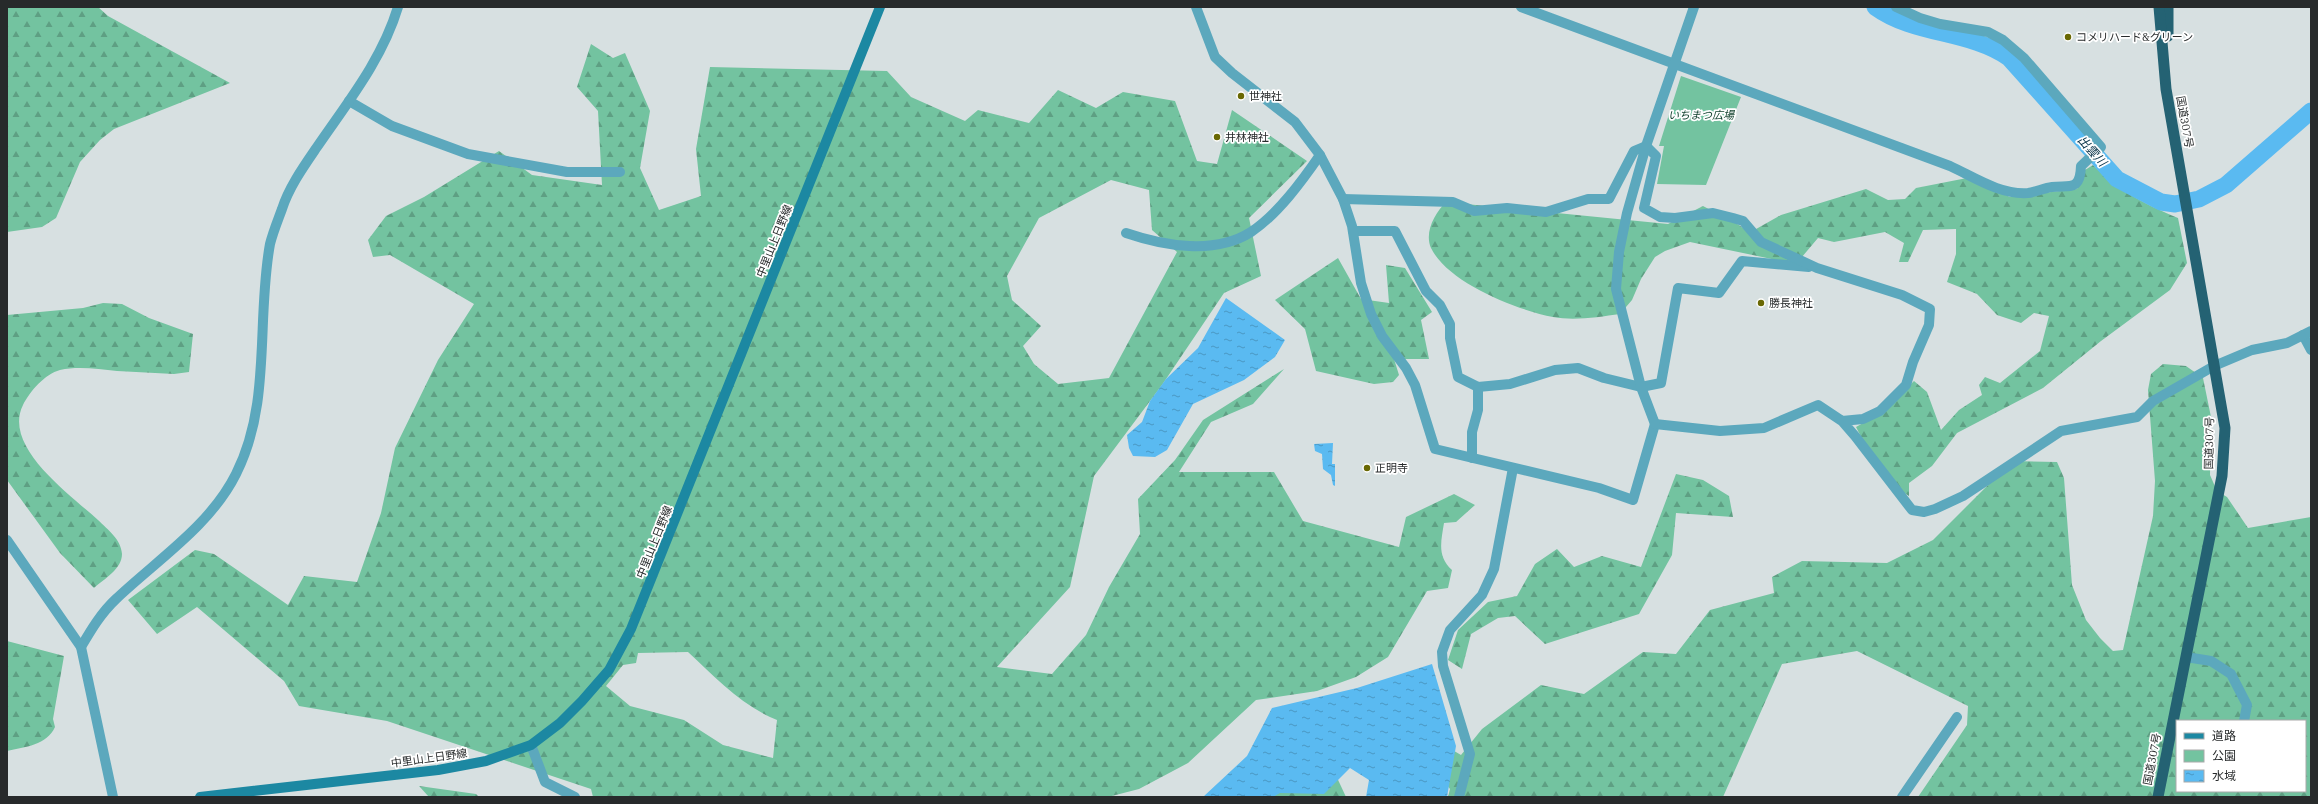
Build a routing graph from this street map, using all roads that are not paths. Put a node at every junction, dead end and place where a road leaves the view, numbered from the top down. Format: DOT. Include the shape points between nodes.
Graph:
graph roads {
  1 [pos="398,7"];
  2 [pos="880,7"];
  3 [pos="1196,7"];
  4 [pos="1521,7"];
  5 [pos="1694,7"];
  6 [pos="1896,7"];
  7 [pos="2159,7"];
  8 [pos="2168,7"];
  9 [pos="1675,64"];
  10 [pos="2166,89"];
  11 [pos="349,101"];
  12 [pos="1646,146"];
  13 [pos="1320,155"];
  14 [pos="620,172"];
  15 [pos="1343,199"];
  16 [pos="1353,231"];
  17 [pos="1126,233"];
  18 [pos="1816,268"];
  19 [pos="2307,333"];
  20 [pos="2311,350"];
  21 [pos="2214,366"];
  22 [pos="1478,387"];
  23 [pos="1641,387"];
  24 [pos="1842,421"];
  25 [pos="1655,424"];
  26 [pos="1472,458"];
  27 [pos="1513,468"];
  28 [pos="7,540"];
  29 [pos="81,647"];
  30 [pos="2186,657"];
  31 [pos="1957,717"];
  32 [pos="2244,720"];
  33 [pos="531,745"];
  34 [pos="113,797"];
  35 [pos="200,797"];
  36 [pos="575,797"];
  37 [pos="1459,797"];
  38 [pos="1902,797"];
  39 [pos="2158,797"];
  1 -- 11 [label="street" via="380,53"];
  2 -- 33 [label="main road, 中里山上日野線" via="631,629 609,670 560,723"];
  3 -- 13 [label="street" via="1215,57 1295,122"];
  4 -- 9 [label="street"];
  5 -- 9 [label="street"];
  6 -- 9 [label="street" via="1940,24 1988,32 2003,40 2024,58 2101,147 2081,166 2077,184 2029,193 1996,188 1950,166"];
  7 -- 10 [label="highway, 国道307号"];
  8 -- 10 [label="highway, 国道307号"];
  9 -- 12 [label="street"];
  10 -- 21 [label="highway, 国道307号"];
  11 -- 14 [label="street" via="392,126 468,154 567,172"];
  11 -- 29 [label="street" via="301,170 283,206 271,242 266,273 260,383 252,428 236,473 226,491 204,519 108,608"];
  12 -- 15 [label="street" via="1634,151 1609,199 1588,199 1546,212 1507,208 1474,211 1453,202"];
  12 -- 18 [label="street" via="1656,156 1644,208 1660,217 1713,213 1733,218 1743,222 1760,242"];
  12 -- 23 [label="street" via="1627,213 1619,252 1616,289"];
  13 -- 15 [label="street"];
  13 -- 17 [label="street" via="1302,181 1264,222 1250,233 1232,240 1173,245 1155,243"];
  15 -- 16 [label="street"];
  16 -- 22 [label="street" via="1395,231 1426,292 1440,305 1450,324 1450,338 1458,377"];
  16 -- 26 [label="street" via="1361,283 1371,314 1382,336 1406,368 1415,385 1434,449"];
  18 -- 23 [label="street" via="1742,262 1719,293 1678,288 1661,383"];
  18 -- 24 [label="street" via="1902,295 1930,309 1929,325 1906,385 1880,411 1863,420"];
  19 -- 20 [label="street"];
  19 -- 21 [label="street" via="2287,343 2252,350"];
  21 -- 24 [label="street" via="2153,401 2137,418 2061,431 1962,496 1924,512 1912,510"];
  21 -- 30 [label="highway, 国道307号" via="2224,428 2222,476"];
  22 -- 23 [label="street" via="1510,384 1555,370 1578,368 1604,378"];
  22 -- 26 [label="street" via="1478,410 1472,432"];
  23 -- 25 [label="street"];
  24 -- 25 [label="street" via="1818,405 1764,428 1720,431"];
  25 -- 27 [label="street" via="1633,500 1599,488"];
  26 -- 27 [label="street"];
  27 -- 37 [label="street" via="1494,569 1482,595 1450,630 1442,652 1443,666 1470,754"];
  28 -- 29 [label="street"];
  29 -- 34 [label="street"];
  30 -- 32 [label="street" via="2211,661 2231,674 2247,705"];
  30 -- 39 [label="highway, 国道307号"];
  31 -- 38 [label="street"];
  33 -- 35 [label="main road, 中里山上日野線" via="486,761 438,770"];
  33 -- 36 [label="street" via="545,782"];
}
